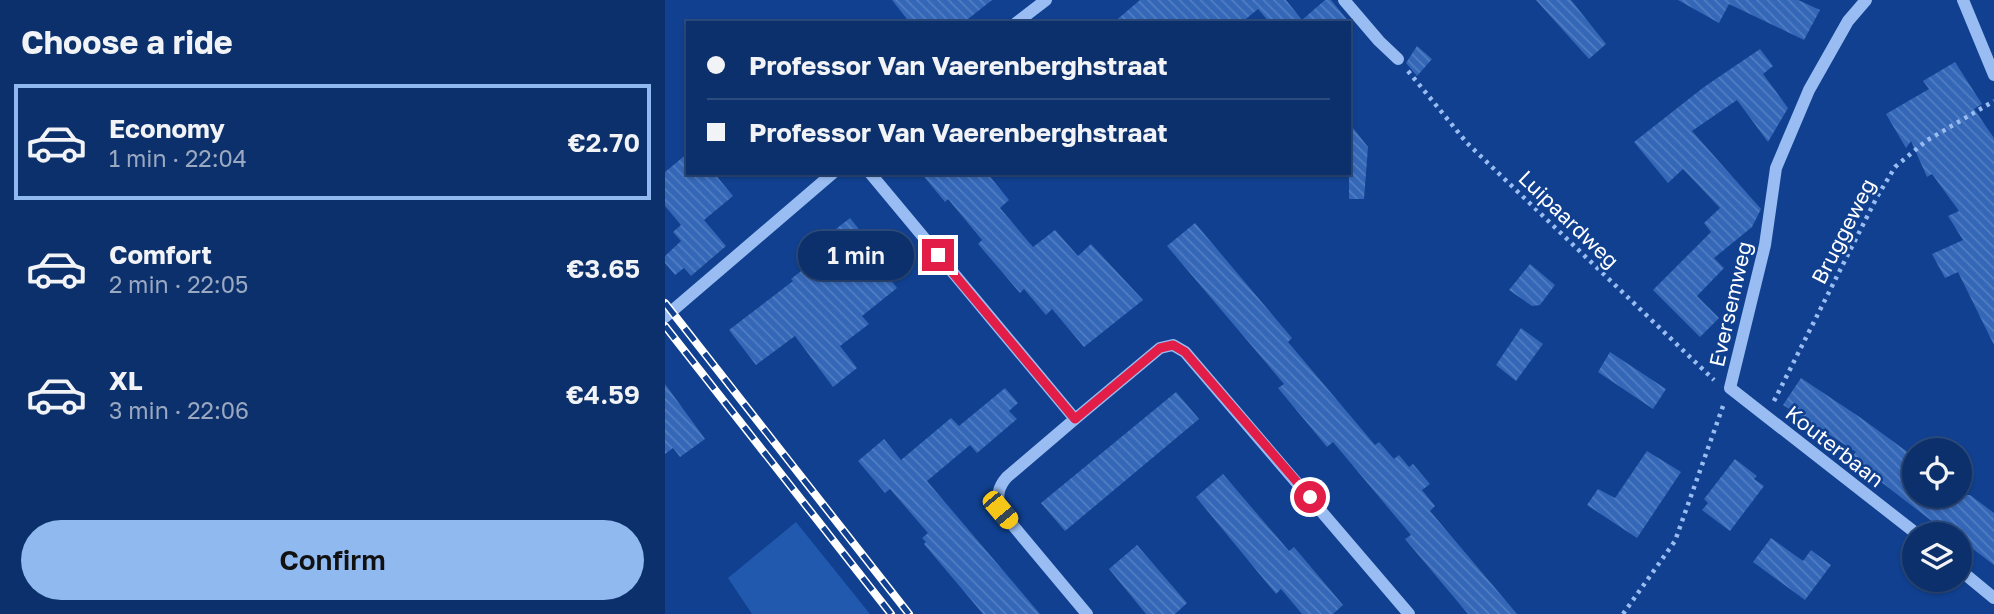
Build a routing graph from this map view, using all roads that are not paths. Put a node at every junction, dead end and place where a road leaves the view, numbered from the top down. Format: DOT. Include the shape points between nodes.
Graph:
graph roads {
  1 [pos="1046,0"];
  2 [pos="1344,0"];
  3 [pos="1866,0"];
  4 [pos="1963,0"];
  5 [pos="1019,21"];
  6 [pos="1398,60"];
  7 [pos="1994,75"];
  8 [pos="831,175"];
  9 [pos="872,175"];
  10 [pos="665,317"];
  11 [pos="1730,388"];
  12 [pos="1075,419"];
  13 [pos="1902,522"];
  14 [pos="1972,580"];
  15 [pos="1994,598"];
  16 [pos="1087,614"];
  17 [pos="1409,614"];
  1 -- 5 [label="street"];
  2 -- 6 [label="street"];
  3 -- 11 [label="street, Eversemweg" via="1809,90 1776,168 1765,244"];
  4 -- 7 [label="street"];
  8 -- 10 [label="street"];
  9 -- 12 [label="street"];
  11 -- 13 [label="street, Kouterbaan"];
  12 -- 16 [label="street" via="1007,477 997,497 1000,510"];
  12 -- 17 [label="street" via="1160,348 1179,348"];
  14 -- 15 [label="street"];
}
